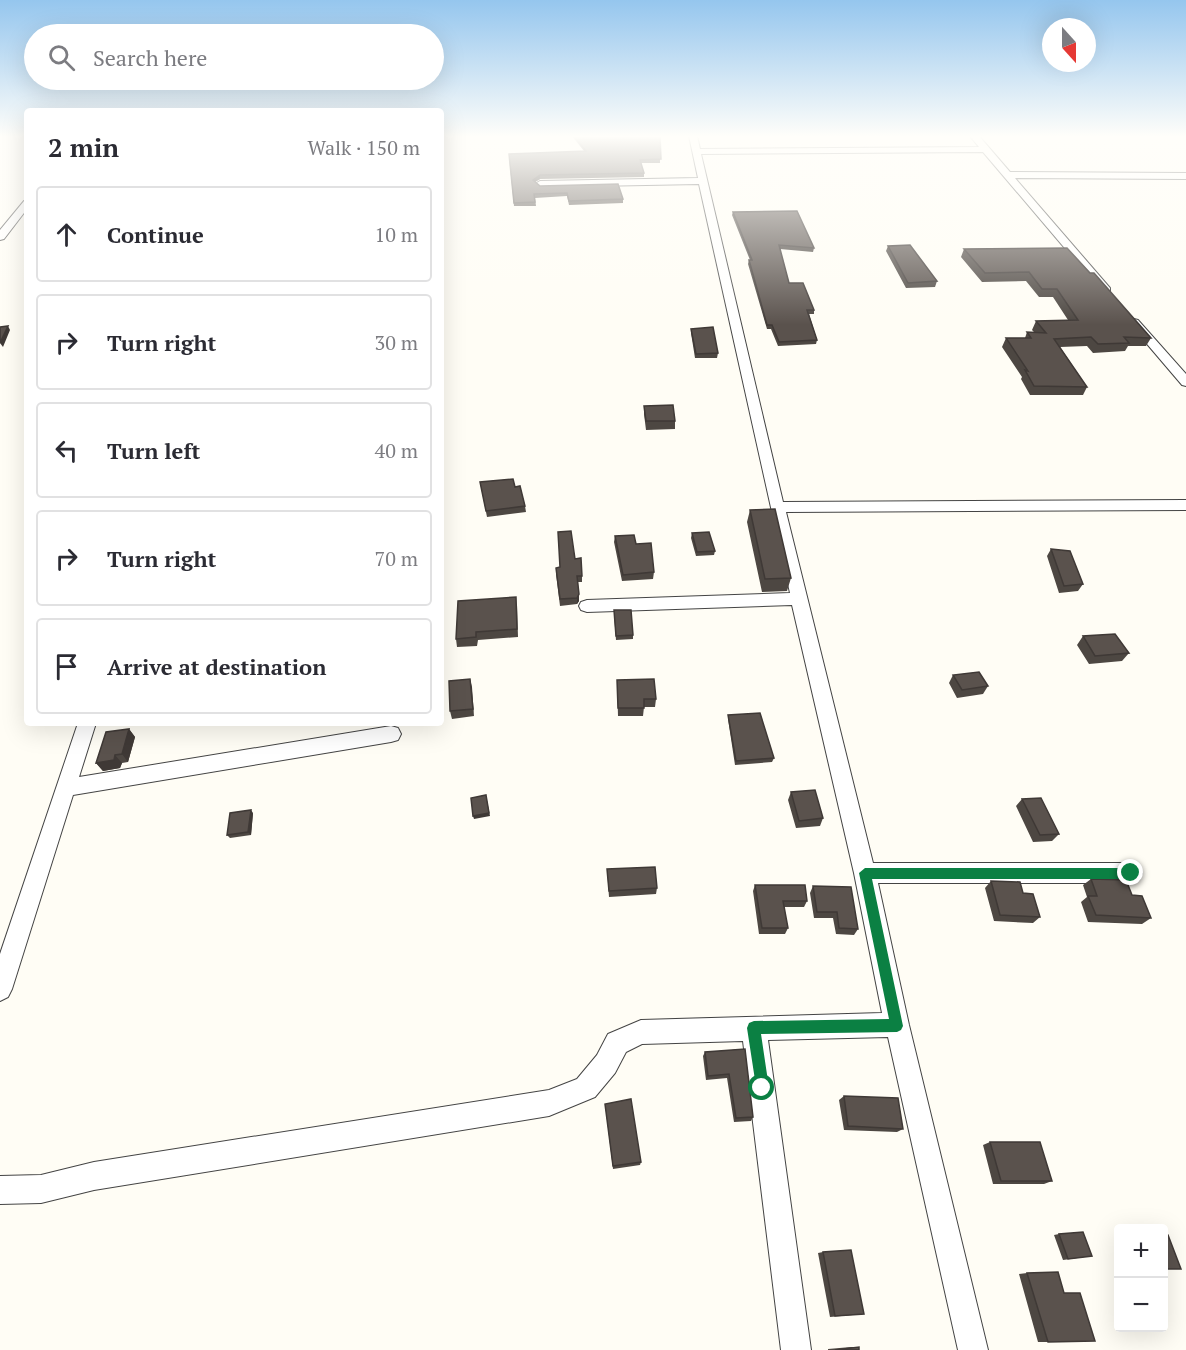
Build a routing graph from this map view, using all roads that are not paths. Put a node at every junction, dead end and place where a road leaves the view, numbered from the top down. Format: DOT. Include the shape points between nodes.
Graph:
graph roads {
  1 [pos="706,199"];
  2 [pos="1027,199"];
  3 [pos="24,207"];
  4 [pos="0,237"];
  5 [pos="1115,301"];
  6 [pos="1123,310"];
  7 [pos="1186,382"];
  8 [pos="1186,505"];
  9 [pos="777,507"];
  10 [pos="799,599"];
  11 [pos="586,606"];
  12 [pos="86,726"];
  13 [pos="391,734"];
  14 [pos="66,788"];
  15 [pos="865,873"];
  16 [pos="1131,873"];
  17 [pos="0,989"];
  18 [pos="897,1026"];
  19 [pos="754,1028"];
  20 [pos="0,1190"];
  21 [pos="796,1350"];
  22 [pos="973,1350"];
  1 -- 9 [label="street"];
  2 -- 5 [label="street"];
  3 -- 4 [label="street"];
  6 -- 7 [label="street"];
  8 -- 9 [label="street"];
  9 -- 10 [label="street"];
  10 -- 11 [label="street"];
  10 -- 15 [label="street"];
  12 -- 14 [label="street"];
  13 -- 14 [label="street"];
  14 -- 17 [label="street"];
  15 -- 16 [label="street"];
  15 -- 18 [label="street"];
  18 -- 19 [label="street"];
  18 -- 22 [label="street"];
  19 -- 20 [label="street" via="641,1032 617,1043 586,1088 549,1102 94,1176 41,1189"];
  19 -- 21 [label="street"];
}
